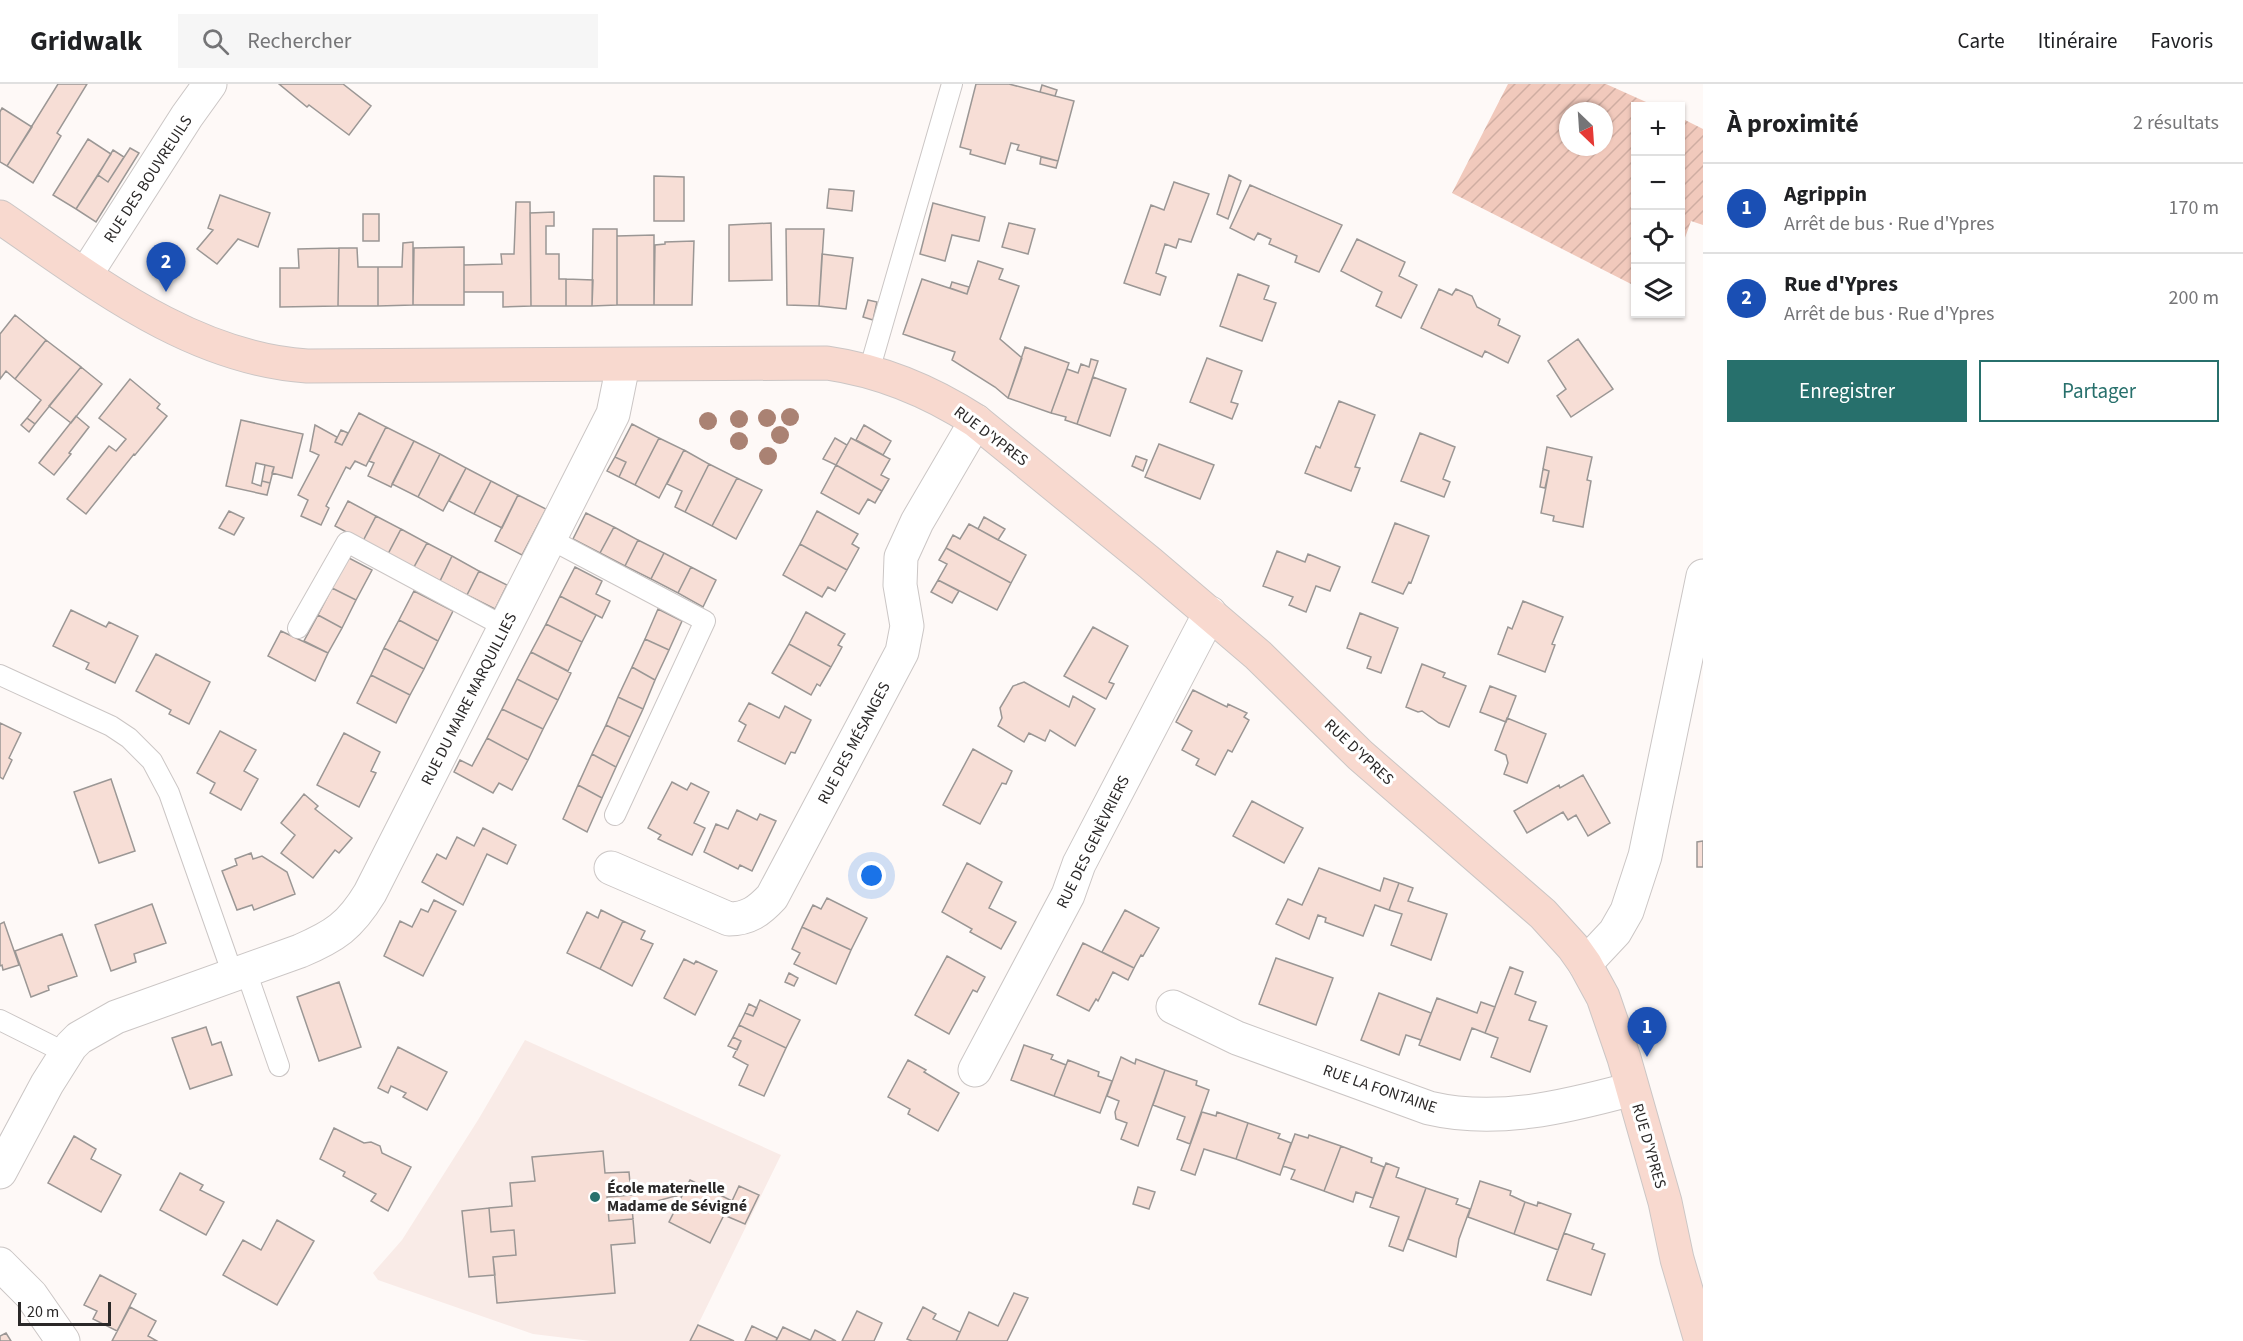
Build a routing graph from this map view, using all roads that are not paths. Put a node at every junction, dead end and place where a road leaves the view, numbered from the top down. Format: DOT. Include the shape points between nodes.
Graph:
graph roads {
  1 [pos="210,84"];
  2 [pos="952,84"];
  3 [pos="0,217"];
  4 [pos="86,274"];
  5 [pos="623,364"];
  6 [pos="869,371"];
  7 [pos="976,421"];
  8 [pos="550,539"];
  9 [pos="1703,576"];
  10 [pos="1209,613"];
  11 [pos="506,627"];
  12 [pos="298,628"];
  13 [pos="0,675"];
  14 [pos="615,815"];
  15 [pos="611,868"];
  16 [pos="1585,964"];
  17 [pos="240,973"];
  18 [pos="1173,1007"];
  19 [pos="0,1020"];
  20 [pos="66,1053"];
  21 [pos="279,1066"];
  22 [pos="975,1070"];
  23 [pos="1632,1089"];
  24 [pos="0,1172"];
  25 [pos="1665,1202"];
  26 [pos="0,1263"];
  27 [pos="1703,1279"];
  28 [pos="63,1341"];
  29 [pos="1701,1341"];
  1 -- 4 [label="street, RUE DES BOUVREUILS"];
  2 -- 6 [label="lane"];
  3 -- 4 [label="main road, RUE D'YPRES"];
  4 -- 5 [label="main road, RUE D'YPRES" via="207,344 287,364"];
  5 -- 6 [label="main road, RUE D'YPRES" via="827,363"];
  5 -- 8 [label="street, RUE DU MAIRE MARQUILLIES" via="613,414"];
  6 -- 7 [label="main road, RUE D'YPRES" via="932,394"];
  7 -- 10 [label="main road, RUE D'YPRES"];
  7 -- 15 [label="street, RUE DES MÉSANGES" via="901,557 900,585 907,626 902,652 772,897 753,914 729,919"];
  8 -- 11 [label="street, RUE DU MAIRE MARQUILLIES"];
  8 -- 14 [label="lane" via="705,621"];
  9 -- 16 [label="street" via="1645,856 1627,911 1615,932"];
  10 -- 16 [label="main road, RUE D'YPRES" via="1390,782 1543,914"];
  10 -- 22 [label="street, RUE DES GENÈVRIERS" via="1078,864 1068,895"];
  11 -- 12 [label="lane" via="347,542"];
  11 -- 17 [label="street, RUE DU MAIRE MARQUILLIES" via="370,893 350,922 321,942"];
  13 -- 17 [label="lane" via="111,726 153,761 169,792"];
  16 -- 23 [label="main road, RUE D'YPRES" via="1607,1008"];
  17 -- 20 [label="street, RUE DU MAIRE MARQUILLIES" via="116,1017 79,1038"];
  17 -- 21 [label="lane"];
  18 -- 23 [label="street, RUE LA FONTAINE" via="1237,1038 1429,1108 1453,1113 1489,1115 1545,1110"];
  19 -- 20 [label="lane"];
  20 -- 24 [label="street, RUE DU MAIRE MARQUILLIES"];
  23 -- 25 [label="main road, RUE D'YPRES"];
  25 -- 27 [label="main road, RUE D'YPRES"];
  25 -- 29 [label="main road, RUE D'YPRES"];
  26 -- 28 [label="street" via="31,1295"];
}
